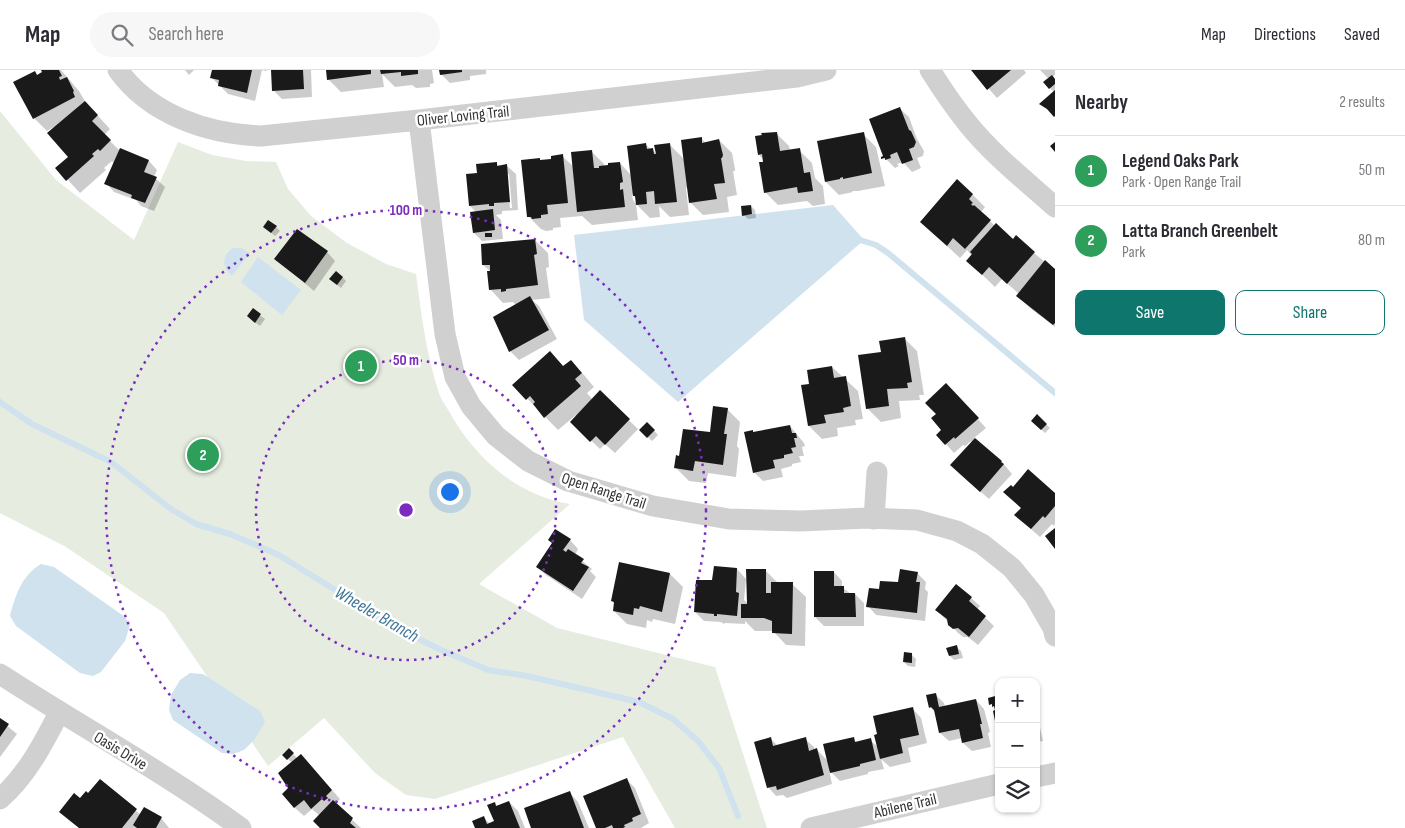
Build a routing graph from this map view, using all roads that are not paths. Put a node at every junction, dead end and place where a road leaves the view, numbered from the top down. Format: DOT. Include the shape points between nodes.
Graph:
graph roads {
  1 [pos="118,70"];
  2 [pos="826,70"];
  3 [pos="930,70"];
  4 [pos="418,120"];
  5 [pos="1055,207"];
  6 [pos="877,472"];
  7 [pos="874,519"];
  8 [pos="1055,636"];
  9 [pos="0,674"];
  10 [pos="59,713"];
  11 [pos="1055,773"];
  12 [pos="1040,776"];
  13 [pos="995,785"];
  14 [pos="0,799"];
  15 [pos="241,828"];
  16 [pos="811,828"];
  1 -- 4 [label="street, Oliver Loving Trail" via="154,104 176,117 201,127 234,134 284,135"];
  2 -- 4 [label="street, Oliver Loving Trail" via="797,77"];
  3 -- 5 [label="street" via="969,126"];
  4 -- 7 [label="street, Open Range Trail" via="445,334 456,377 471,406 496,436 528,461 568,481 653,506 729,519"];
  6 -- 7 [label="street"];
  7 -- 8 [label="street, Open Range Trail" via="917,520 957,531 982,544 1012,568 1034,595"];
  9 -- 10 [label="street, Oasis Drive"];
  10 -- 14 [label="street" via="28,766"];
  10 -- 15 [label="street, Oasis Drive" via="186,789"];
  11 -- 12 [label="street"];
  13 -- 16 [label="street, Abilene Trail"];
}
